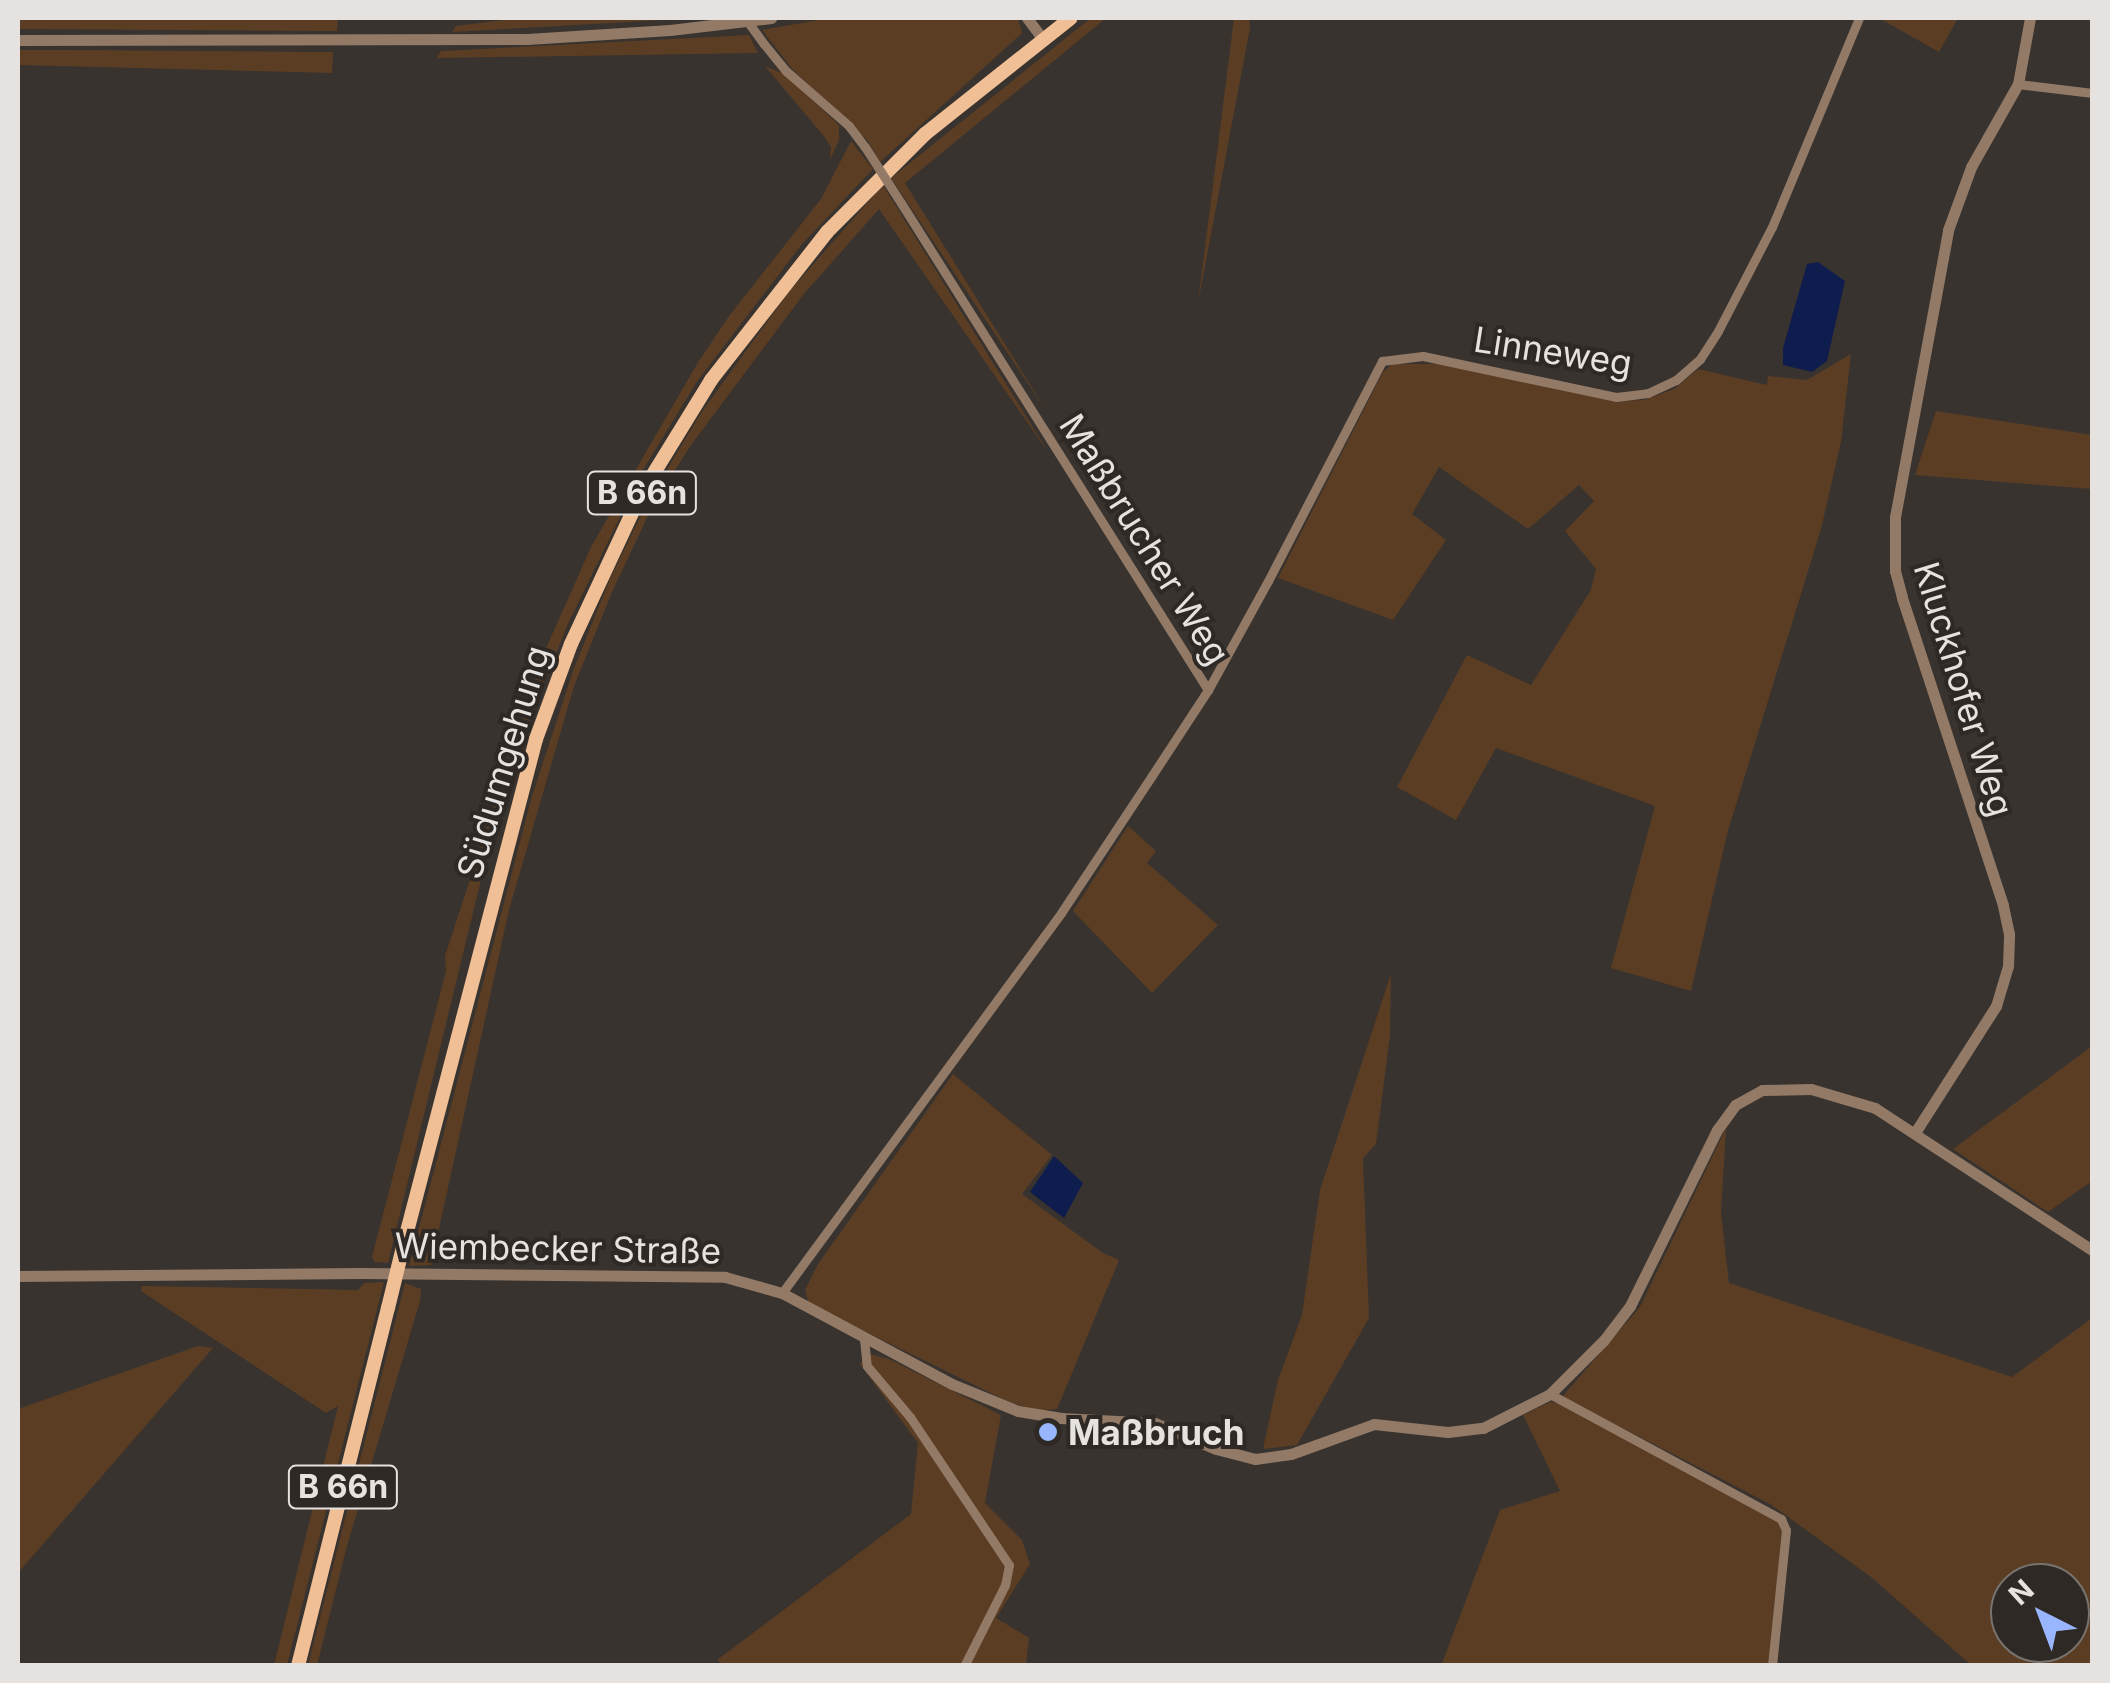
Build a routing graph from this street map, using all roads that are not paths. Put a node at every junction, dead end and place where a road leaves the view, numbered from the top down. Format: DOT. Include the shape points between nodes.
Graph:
graph roads {
  1 [pos="745,18"];
  2 [pos="770,18"];
  3 [pos="1027,18"];
  4 [pos="1071,18"];
  5 [pos="1860,18"];
  6 [pos="2030,18"];
  7 [pos="1047,28"];
  8 [pos="18,40"];
  9 [pos="2018,84"];
  10 [pos="2092,93"];
  11 [pos="1208,690"];
  12 [pos="1916,1131"];
  13 [pos="2092,1250"];
  14 [pos="18,1276"];
  15 [pos="782,1294"];
  16 [pos="864,1339"];
  17 [pos="1550,1394"];
  18 [pos="298,1666"];
  19 [pos="964,1666"];
  20 [pos="1772,1666"];
  1 -- 11 [label="street, Maßbrucher Weg, bridge" via="786,71 866,148"];
  2 -- 8 [label="street" via="527,39"];
  3 -- 7 [label="street"];
  4 -- 7 [label="main road, Südumgehung"];
  5 -- 11 [label="street, Linneweg" via="1772,227 1700,358 1676,380 1616,397 1423,356 1382,362"];
  6 -- 9 [label="street, Kluckhofer Weg"];
  7 -- 18 [label="main road, Südumgehung / B 66n, bridge" via="925,134 827,232 711,380 642,494 571,644 536,739"];
  9 -- 10 [label="street"];
  9 -- 12 [label="street, Kluckhofer Weg" via="1971,167 1948,230 1895,517 1899,584 2009,934 1996,1006"];
  11 -- 15 [label="street, Maßbrucher Weg" via="1062,913"];
  12 -- 13 [label="street, Wiembecker Straße"];
  12 -- 17 [label="street, Wiembecker Straße" via="1864,1103 1811,1089 1762,1090 1743,1099 1717,1130 1638,1294"];
  14 -- 15 [label="street, Wiembecker Straße" via="687,1273 743,1280"];
  15 -- 16 [label="street, Wiembecker Straße"];
  16 -- 17 [label="street, Wiembecker Straße" via="1018,1411 1155,1423 1254,1459 1291,1454 1374,1424 1448,1432 1483,1428"];
  16 -- 19 [label="street" via="866,1366 910,1417 1009,1566"];
  17 -- 20 [label="street" via="1781,1519 1786,1530"];
}
